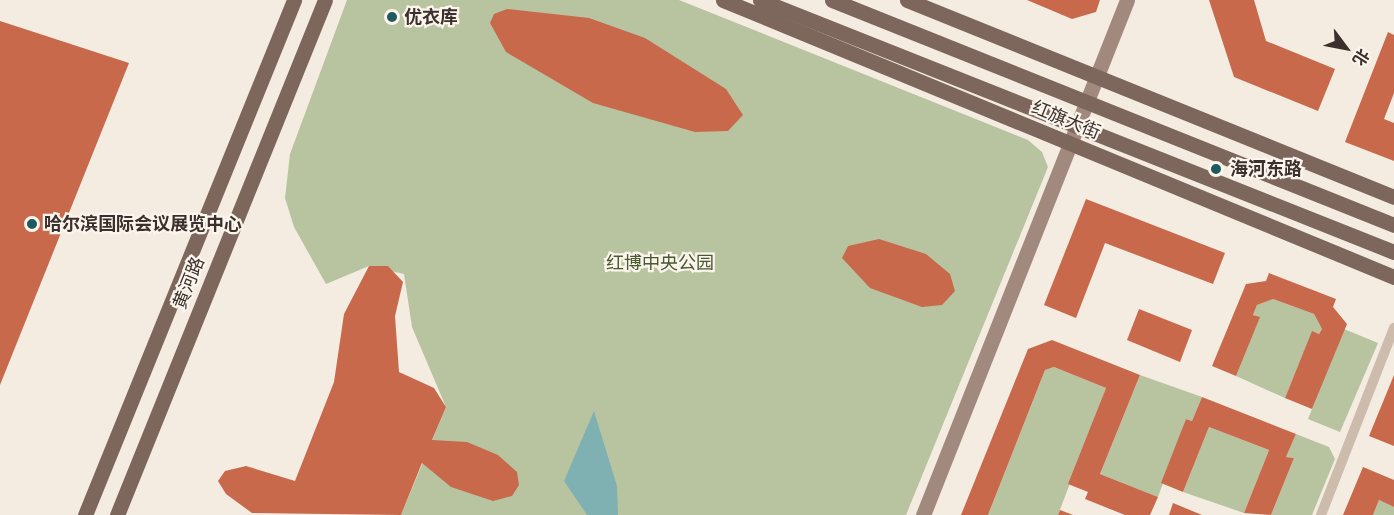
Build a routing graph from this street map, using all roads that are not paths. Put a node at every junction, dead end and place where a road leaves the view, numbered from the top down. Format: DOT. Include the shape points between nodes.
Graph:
graph roads {
  1 [pos="294,0"];
  2 [pos="326,0"];
  3 [pos="723,0"];
  4 [pos="760,0"];
  5 [pos="832,0"];
  6 [pos="907,0"];
  7 [pos="1127,0"];
  8 [pos="1096,74"];
  9 [pos="1085,103"];
  10 [pos="1076,127"];
  11 [pos="1070,142"];
  12 [pos="1394,197"];
  13 [pos="1394,225"];
  14 [pos="1394,252"];
  15 [pos="1394,277"];
  16 [pos="1394,328"];
  17 [pos="85,515"];
  18 [pos="117,515"];
  19 [pos="923,515"];
  20 [pos="1321,515"];
  1 -- 17 [label="main road, 黄河路"];
  2 -- 18 [label="main road, 黄河路"];
  3 -- 11 [label="main road, 红旗大街"];
  4 -- 10 [label="main road, 红旗大街"];
  5 -- 9 [label="main road, 红旗大街"];
  6 -- 8 [label="main road"];
  7 -- 8 [label="street"];
  8 -- 9 [label="street"];
  8 -- 12 [label="main road"];
  9 -- 10 [label="street"];
  9 -- 13 [label="main road, 红旗大街"];
  10 -- 11 [label="street"];
  10 -- 14 [label="main road, 红旗大街"];
  11 -- 15 [label="main road, 红旗大街"];
  11 -- 19 [label="street"];
  16 -- 20 [label="street"];
}
